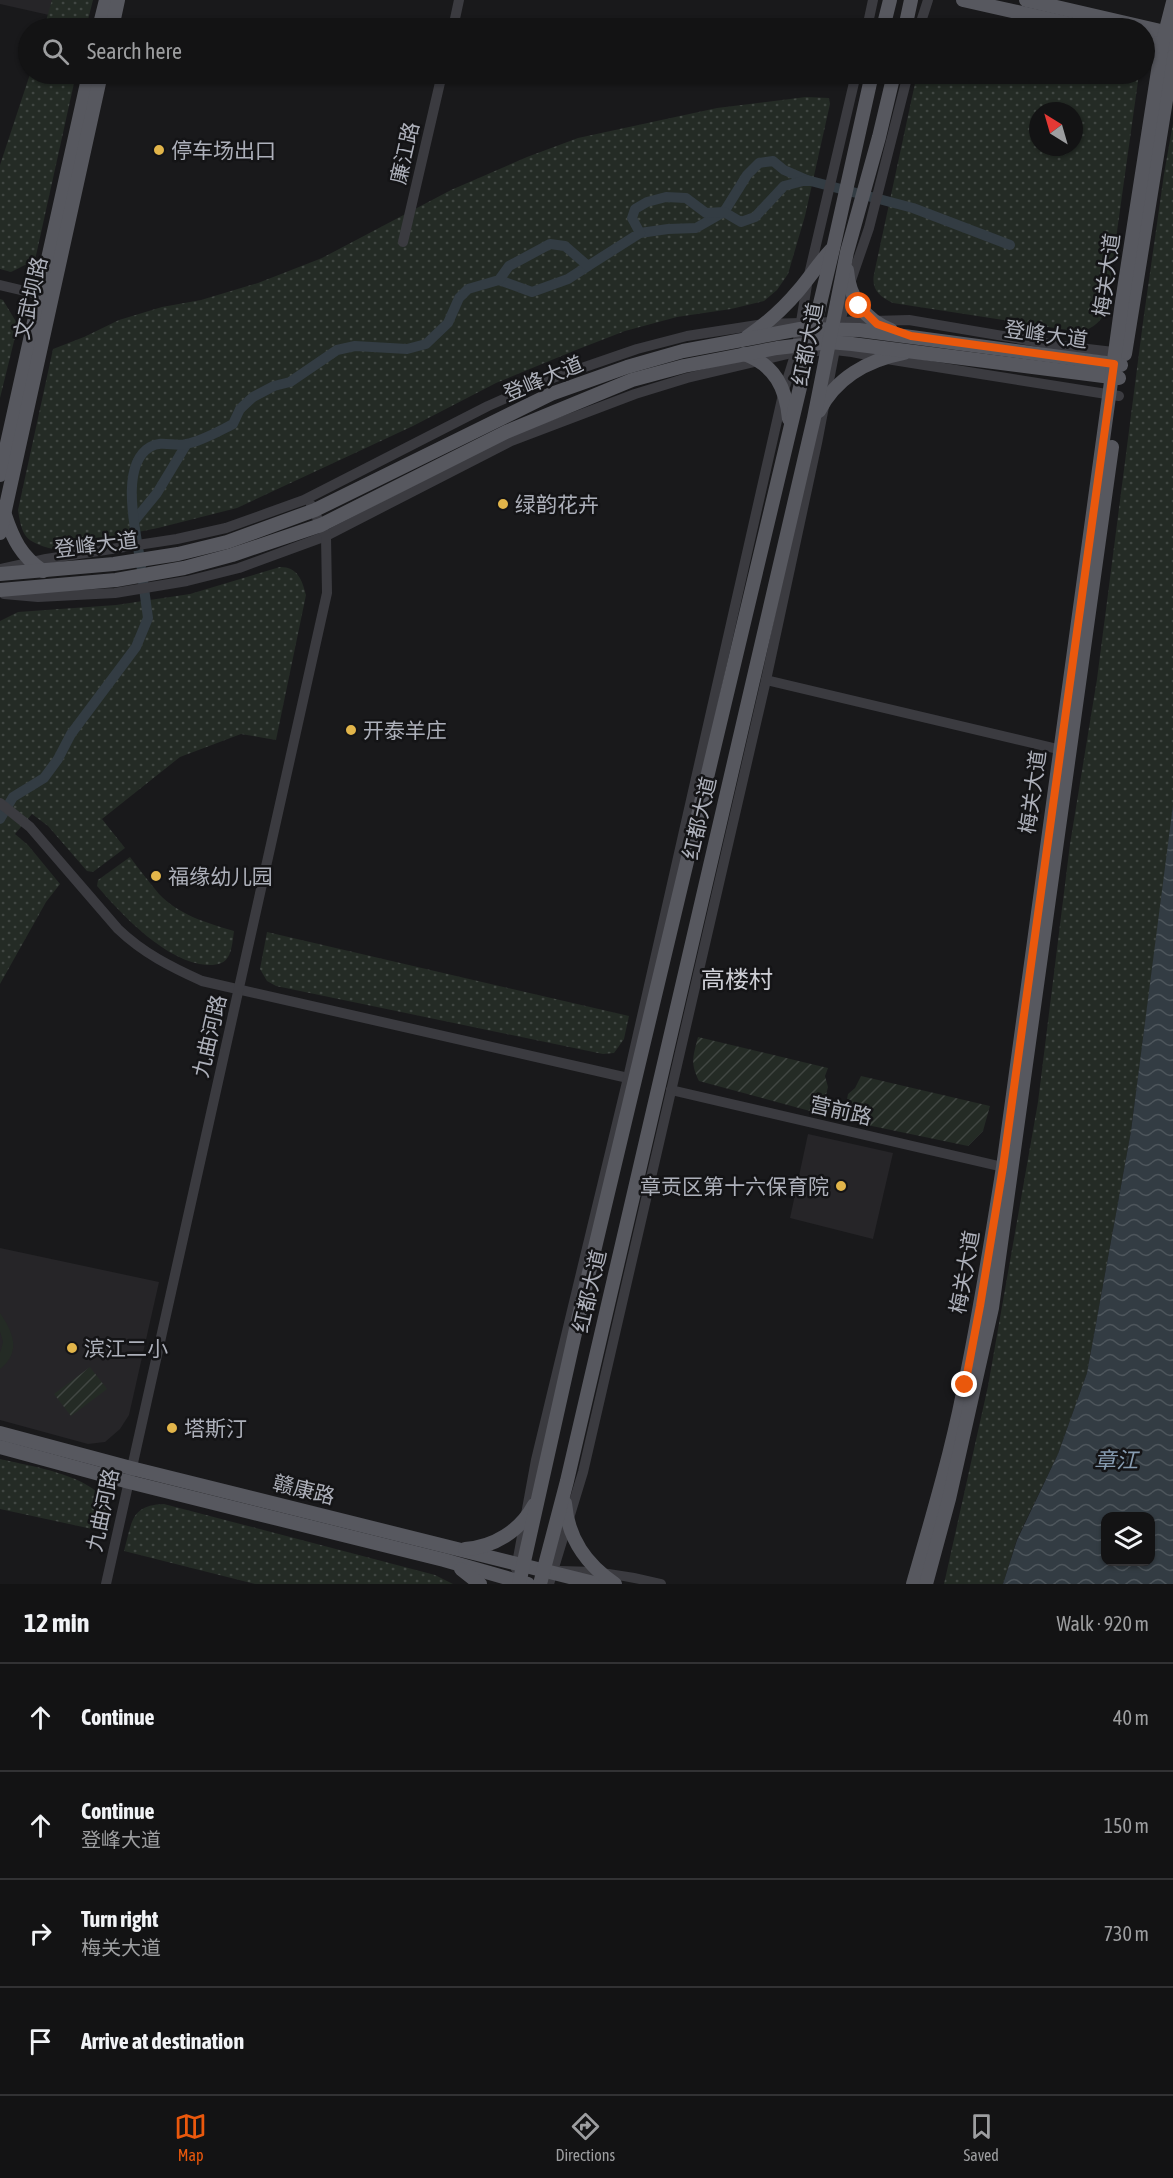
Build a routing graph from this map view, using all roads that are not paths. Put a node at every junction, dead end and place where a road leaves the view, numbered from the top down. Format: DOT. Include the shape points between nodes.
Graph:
graph roads {
  1 [pos="105,0"];
  2 [pos="118,0"];
  3 [pos="459,0"];
  4 [pos="873,0"];
  5 [pos="890,0"];
  6 [pos="911,0"];
  7 [pos="928,0"];
  8 [pos="963,0"];
  9 [pos="1026,0"];
  10 [pos="1173,2"];
  11 [pos="101,18"];
  12 [pos="114,18"];
  13 [pos="455,18"];
  14 [pos="869,18"];
  15 [pos="886,18"];
  16 [pos="907,18"];
  17 [pos="922,18"];
  18 [pos="1044,18"];
  19 [pos="1092,18"];
  20 [pos="1168,39"];
  21 [pos="1173,57"];
  22 [pos="87,84"];
  23 [pos="98,84"];
  24 [pos="440,84"];
  25 [pos="854,84"];
  26 [pos="870,84"];
  27 [pos="893,84"];
  28 [pos="905,84"];
  29 [pos="886,137"];
  30 [pos="403,242"];
  31 [pos="840,250"];
  32 [pos="808,279"];
  33 [pos="0,285"];
  34 [pos="849,286"];
  35 [pos="45,296"];
  36 [pos="874,321"];
  37 [pos="764,324"];
  38 [pos="807,325"];
  39 [pos="834,336"];
  40 [pos="911,336"];
  41 [pos="743,347"];
  42 [pos="803,348"];
  43 [pos="914,351"];
  44 [pos="883,358"];
  45 [pos="759,360"];
  46 [pos="1119,365"];
  47 [pos="784,390"];
  48 [pos="1114,395"];
  49 [pos="824,399"];
  50 [pos="814,418"];
  51 [pos="790,428"];
  52 [pos="0,475"];
  53 [pos="311,504"];
  54 [pos="4,513"];
  55 [pos="323,531"];
  56 [pos="0,532"];
  57 [pos="31,562"];
  58 [pos="0,569"];
  59 [pos="43,571"];
  60 [pos="0,574"];
  61 [pos="115,587"];
  62 [pos="2,595"];
  63 [pos="766,681"];
  64 [pos="1065,751"];
  65 [pos="0,803"];
  66 [pos="239,991"];
  67 [pos="628,1078"];
  68 [pos="671,1090"];
  69 [pos="1003,1167"];
  70 [pos="0,1433"];
  71 [pos="0,1447"];
  72 [pos="130,1475"];
  73 [pos="543,1481"];
  74 [pos="567,1481"];
  75 [pos="524,1520"];
  76 [pos="567,1520"];
  77 [pos="456,1549"];
  78 [pos="444,1560"];
  79 [pos="520,1566"];
  80 [pos="547,1576"];
  81 [pos="598,1578"];
  82 [pos="519,1583"];
  83 [pos="106,1584"];
  84 [pos="480,1584"];
  85 [pos="615,1584"];
  86 [pos="660,1584"];
  87 [pos="913,1584"];
  88 [pos="926,1584"];
  1 -- 11 [label="main road"];
  2 -- 12 [label="main road"];
  3 -- 13 [label="street"];
  4 -- 14 [label="street"];
  5 -- 15 [label="main road"];
  6 -- 16 [label="main road"];
  7 -- 17 [label="street"];
  8 -- 18 [label="main road"];
  9 -- 19 [label="main road"];
  10 -- 20 [label="main road, 梅关大道"];
  20 -- 46 [label="main road, 梅关大道"];
  21 -- 46 [label="main road, 梅关大道"];
  22 -- 35 [label="main road, 文武坝路"];
  23 -- 35 [label="main road, 文武坝路"];
  24 -- 30 [label="street, 廉江路"];
  25 -- 32 [label="street"];
  26 -- 31 [label="main road, 红都大道" via="840,219"];
  27 -- 29 [label="main road, 红都大道"];
  28 -- 29 [label="street"];
  29 -- 31 [label="main road, 红都大道" via="854,224"];
  29 -- 34 [label="street" via="869,228"];
  31 -- 32 [label="main road" via="818,264"];
  31 -- 34 [label="main road"];
  31 -- 38 [label="main road, 红都大道"];
  31 -- 39 [label="main road, 红都大道"];
  32 -- 37 [label="main road"];
  32 -- 38 [label="street"];
  33 -- 35 [label="street"];
  34 -- 36 [label="main road" via="859,306"];
  34 -- 39 [label="street"];
  35 -- 52 [label="main road, 文武坝路"];
  35 -- 54 [label="main road, 文武坝路"];
  36 -- 39 [label="street"];
  36 -- 40 [label="main road"];
  36 -- 46 [label="street" via="909,320 1062,346"];
  37 -- 38 [label="street"];
  37 -- 41 [label="main road"];
  37 -- 53 [label="street" via="687,336 547,380 488,406"];
  38 -- 39 [label="main road, 登峰大道"];
  38 -- 41 [label="main road, 登峰大道"];
  38 -- 42 [label="main road, 红都大道"];
  39 -- 40 [label="main road, 登峰大道"];
  39 -- 42 [label="main road, 登峰大道"];
  39 -- 43 [label="main road, 登峰大道"];
  39 -- 44 [label="street"];
  39 -- 49 [label="street"];
  39 -- 50 [label="main road, 红都大道"];
  40 -- 46 [label="main road, 登峰大道"];
  41 -- 42 [label="main road, 登峰大道"];
  41 -- 45 [label="main road"];
  41 -- 53 [label="main road, 登峰大道" via="683,351 551,394"];
  41 -- 55 [label="main road, 登峰大道" via="632,380 507,432"];
  42 -- 45 [label="street"];
  42 -- 47 [label="street"];
  42 -- 51 [label="main road, 红都大道"];
  43 -- 44 [label="main road"];
  43 -- 46 [label="main road, 登峰大道"];
  44 -- 48 [label="street"];
  44 -- 49 [label="main road" via="852,373"];
  45 -- 47 [label="main road" via="777,376"];
  45 -- 55 [label="street" via="635,393 511,441"];
  46 -- 48 [label="main road, 梅关大道"];
  47 -- 51 [label="main road"];
  47 -- 67 [label="street"];
  48 -- 64 [label="main road, 梅关大道"];
  49 -- 50 [label="main road"];
  49 -- 63 [label="street"];
  50 -- 74 [label="main road, 红都大道"];
  51 -- 73 [label="main road, 红都大道"];
  53 -- 55 [label="street, 九曲河路"];
  53 -- 57 [label="street" via="177,539"];
  53 -- 59 [label="main road, 登峰大道" via="227,542 178,554"];
  54 -- 56 [label="main road, 文武坝路"];
  54 -- 57 [label="main road" via="17,547"];
  55 -- 61 [label="main road, 登峰大道" via="232,555 185,574"];
  55 -- 66 [label="street, 九曲河路" via="327,593"];
  57 -- 58 [label="street"];
  57 -- 59 [label="main road"];
  59 -- 60 [label="main road, 登峰大道"];
  61 -- 62 [label="street" via="38,597"];
  61 -- 62 [label="main road, 登峰大道" via="32,587"];
  63 -- 64 [label="street"];
  63 -- 68 [label="street"];
  64 -- 69 [label="main road, 梅关大道"];
  64 -- 88 [label="main road, 梅关大道" via="992,1308"];
  65 -- 66 [label="street" via="30,827 130,941 184,973"];
  66 -- 67 [label="street"];
  66 -- 72 [label="street, 九曲河路"];
  67 -- 75 [label="street"];
  68 -- 69 [label="street, 营前路"];
  68 -- 76 [label="street" via="583,1472"];
  69 -- 87 [label="main road, 梅关大道" via="963,1396"];
  70 -- 72 [label="main road, 赣康路"];
  71 -- 72 [label="main road, 赣康路"];
  72 -- 77 [label="main road, 赣康路"];
  72 -- 78 [label="main road, 赣康路"];
  72 -- 83 [label="street, 九曲河路"];
  73 -- 75 [label="main road"];
  73 -- 79 [label="main road, 红都大道"];
  74 -- 76 [label="main road"];
  74 -- 80 [label="main road, 红都大道"];
  75 -- 77 [label="main road" via="495,1542"];
  75 -- 79 [label="street"];
  76 -- 80 [label="street"];
  76 -- 81 [label="main road" via="576,1545"];
  77 -- 79 [label="main road, 赣康路"];
  78 -- 82 [label="main road, 赣康路"];
  78 -- 84 [label="main road"];
  79 -- 80 [label="main road, 赣康路"];
  79 -- 82 [label="main road, 红都大道"];
  80 -- 81 [label="main road, 赣康路"];
  81 -- 85 [label="main road"];
  81 -- 86 [label="street" via="626,1575"];
}
